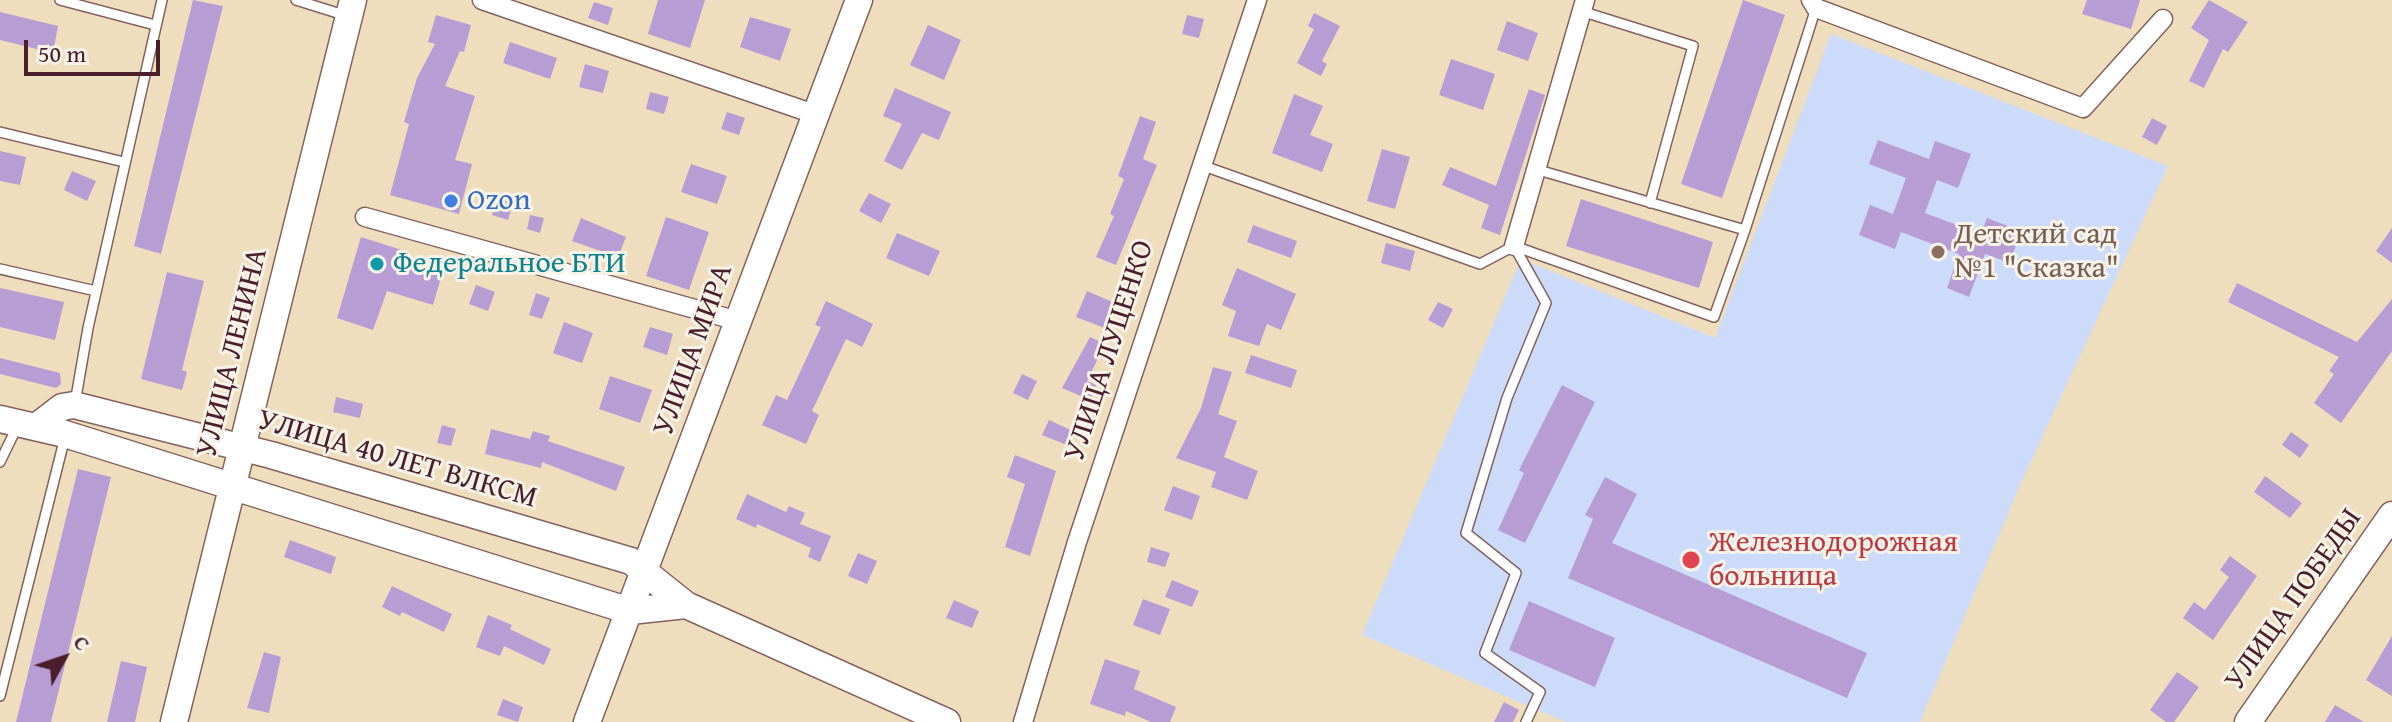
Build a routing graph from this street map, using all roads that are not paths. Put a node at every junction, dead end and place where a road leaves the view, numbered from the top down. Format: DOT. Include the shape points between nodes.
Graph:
graph roads {
  1 [pos="60,0"];
  2 [pos="162,0"];
  3 [pos="296,0"];
  4 [pos="482,0"];
  5 [pos="859,0"];
  6 [pos="1257,0"];
  7 [pos="1814,4"];
  8 [pos="1585,6"];
  9 [pos="351,8"];
  10 [pos="2163,19"];
  11 [pos="155,25"];
  12 [pos="817,115"];
  13 [pos="0,132"];
  14 [pos="124,162"];
  15 [pos="1201,165"];
  16 [pos="1535,169"];
  17 [pos="1650,203"];
  18 [pos="365,217"];
  19 [pos="1745,230"];
  20 [pos="1514,246"];
  21 [pos="0,269"];
  22 [pos="96,291"];
  23 [pos="738,321"];
  24 [pos="74,405"];
  25 [pos="18,423"];
  26 [pos="65,434"];
  27 [pos="242,448"];
  28 [pos="0,462"];
  29 [pos="232,488"];
  30 [pos="2392,515"];
  31 [pos="646,570"];
  32 [pos="686,605"];
  33 [pos="630,611"];
  34 [pos="0,696"];
  35 [pos="174,722"];
  36 [pos="587,722"];
  37 [pos="947,722"];
  38 [pos="1023,722"];
  39 [pos="1526,722"];
  40 [pos="2248,722"];
  1 -- 11 [label="lane"];
  2 -- 11 [label="lane"];
  3 -- 9 [label="lane"];
  4 -- 12 [label="street"];
  5 -- 12 [label="street, УЛИЦА МИРА"];
  6 -- 15 [label="street, УЛИЦА ЛУЦЕНКО"];
  7 -- 10 [label="street" via="2083,108"];
  7 -- 19 [label="lane"];
  8 -- 16 [label="street"];
  8 -- 17 [label="lane" via="1693,46"];
  9 -- 27 [label="street, УЛИЦА ЛЕНИНА"];
  11 -- 14 [label="lane"];
  12 -- 23 [label="street, УЛИЦА МИРА"];
  13 -- 14 [label="lane"];
  14 -- 22 [label="lane"];
  15 -- 20 [label="lane" via="1480,264"];
  15 -- 38 [label="street, УЛИЦА ЛУЦЕНКО"];
  16 -- 17 [label="lane"];
  16 -- 20 [label="street"];
  17 -- 19 [label="lane"];
  18 -- 23 [label="street"];
  19 -- 20 [label="lane" via="1714,317"];
  20 -- 39 [label="lane" via="1546,303 1507,398 1466,533 1516,573 1485,653 1540,692"];
  21 -- 22 [label="lane"];
  22 -- 24 [label="lane"];
  23 -- 31 [label="street, УЛИЦА МИРА"];
  24 -- 25 [label="street"];
  24 -- 27 [label="street, УЛИЦА 40 ЛЕТ ВЛКСМ"];
  25 -- 26 [label="street"];
  25 -- 28 [label="lane"];
  26 -- 29 [label="street"];
  26 -- 34 [label="lane"];
  27 -- 29 [label="street, УЛИЦА ЛЕНИНА"];
  27 -- 31 [label="street, УЛИЦА 40 ЛЕТ ВЛКСМ" via="631,561"];
  29 -- 33 [label="street"];
  29 -- 35 [label="street, УЛИЦА ЛЕНИНА"];
  30 -- 40 [label="street, УЛИЦА ПОБЕДЫ"];
  31 -- 32 [label="street, УЛИЦА 40 ЛЕТ ВЛКСМ"];
  31 -- 33 [label="street, УЛИЦА МИРА"];
  32 -- 33 [label="street"];
  32 -- 37 [label="street, УЛИЦА 40 ЛЕТ ВЛКСМ"];
  33 -- 36 [label="street, УЛИЦА МИРА"];
}
